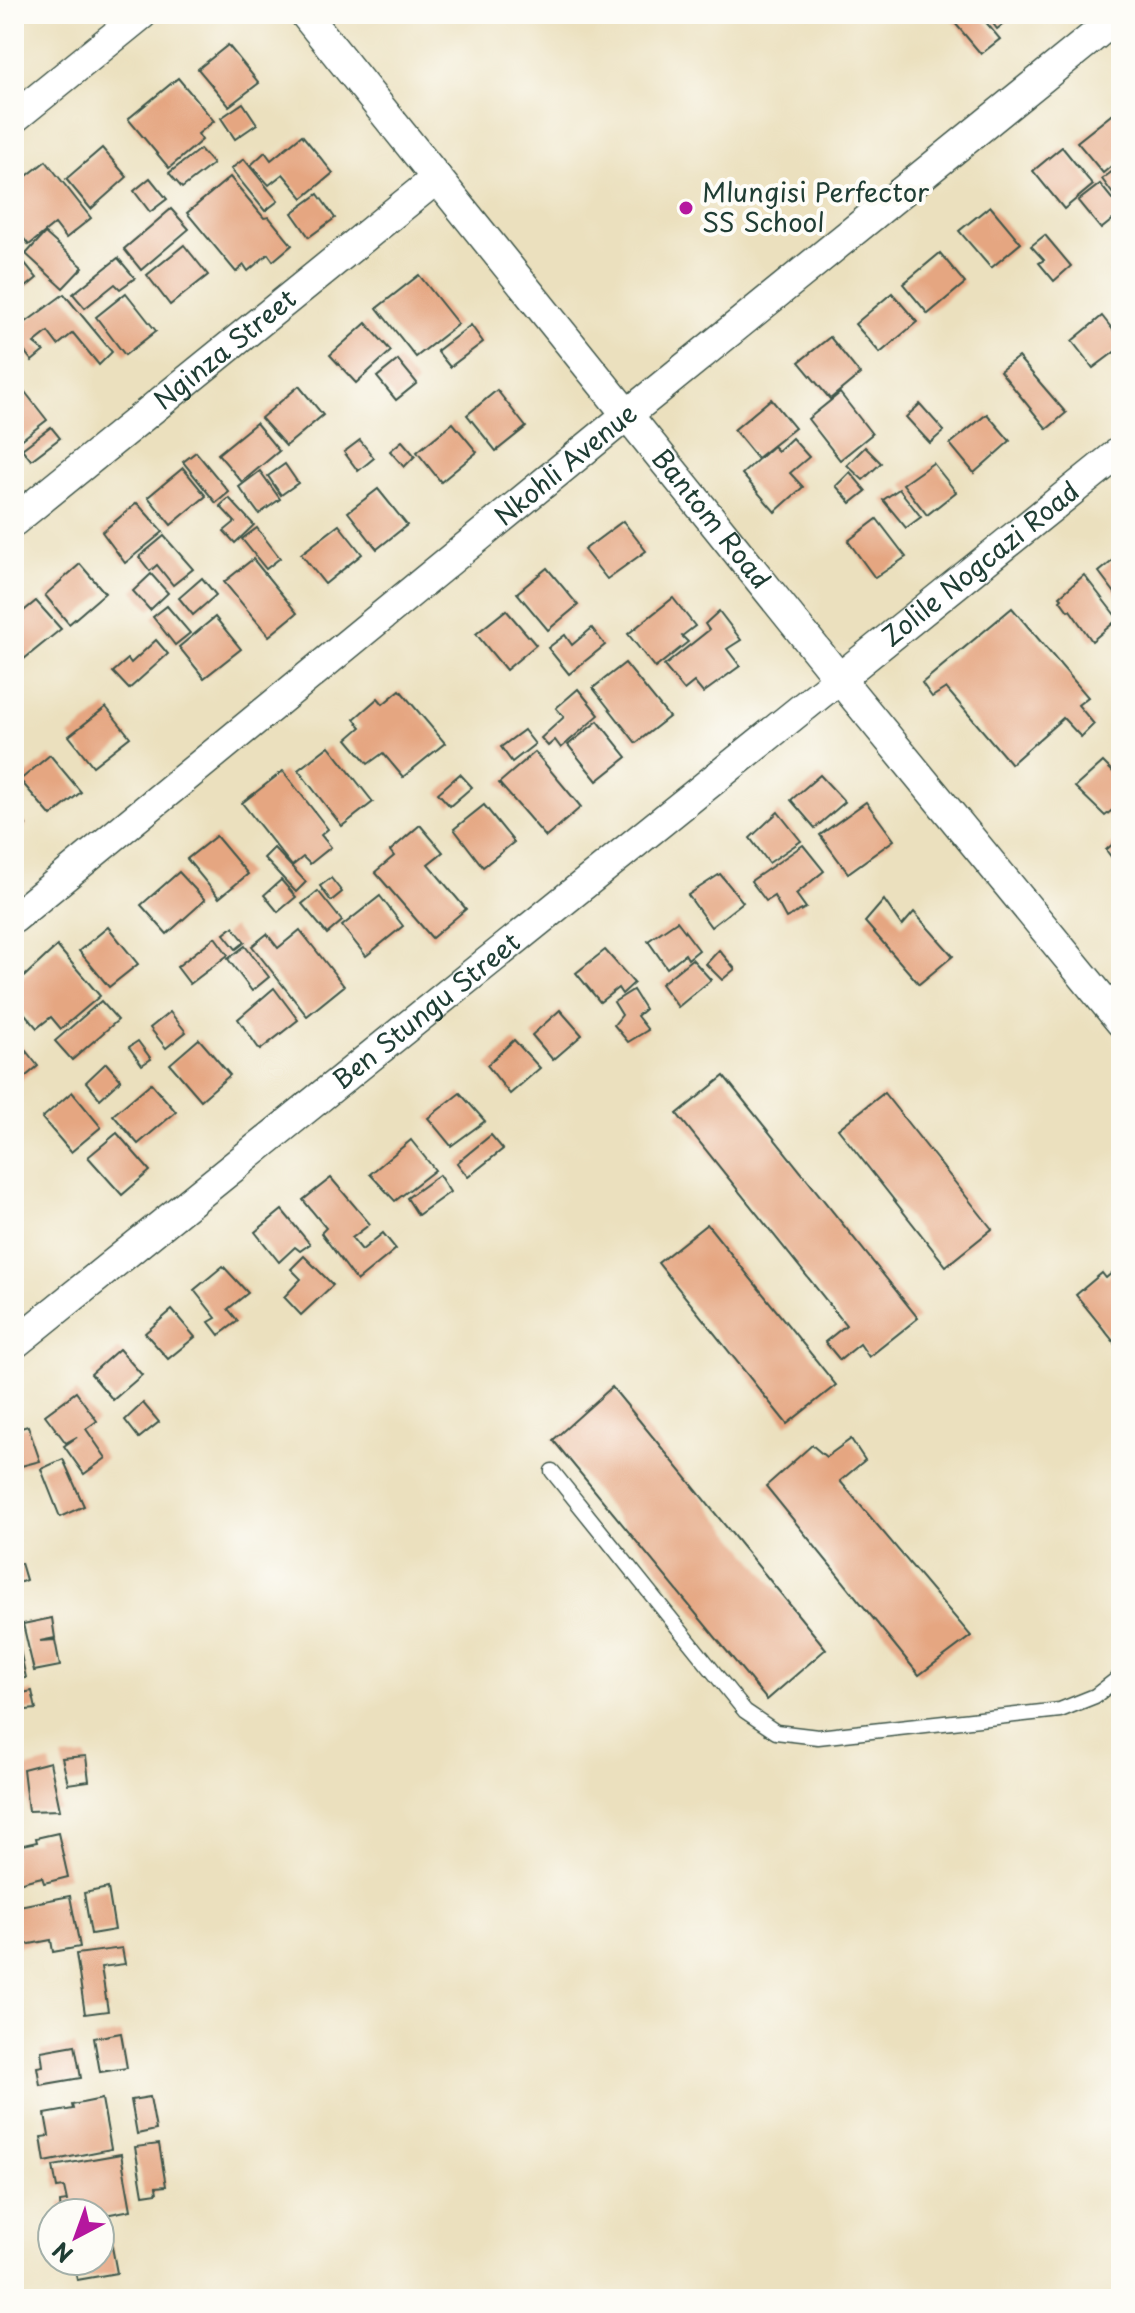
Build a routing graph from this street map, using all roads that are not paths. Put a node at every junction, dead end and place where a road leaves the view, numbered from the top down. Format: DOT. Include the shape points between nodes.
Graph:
graph roads {
  1 [pos="142,14"];
  2 [pos="305,14"];
  3 [pos="1121,14"];
  4 [pos="14,118"];
  5 [pos="437,178"];
  6 [pos="628,414"];
  7 [pos="1121,451"];
  8 [pos="14,521"];
  9 [pos="838,677"];
  10 [pos="14,918"];
  11 [pos="1121,1022"];
  12 [pos="14,1344"];
  13 [pos="552,1471"];
  14 [pos="1121,1676"];
  1 -- 4 [label="street"];
  2 -- 5 [label="street, Bantom Road"];
  3 -- 6 [label="street, Nkohli Avenue"];
  5 -- 6 [label="street, Bantom Road"];
  5 -- 8 [label="street, Nginza Street"];
  6 -- 9 [label="street, Bantom Road"];
  6 -- 10 [label="street, Nkohli Avenue"];
  7 -- 9 [label="street, Zolile Nogcazi Road"];
  9 -- 11 [label="street, Bantom Road"];
  9 -- 12 [label="street, Ben Stungu Street"];
  13 -- 14 [label="lane" via="745,1711 776,1732 818,1737 1060,1710 1095,1696"];
}
